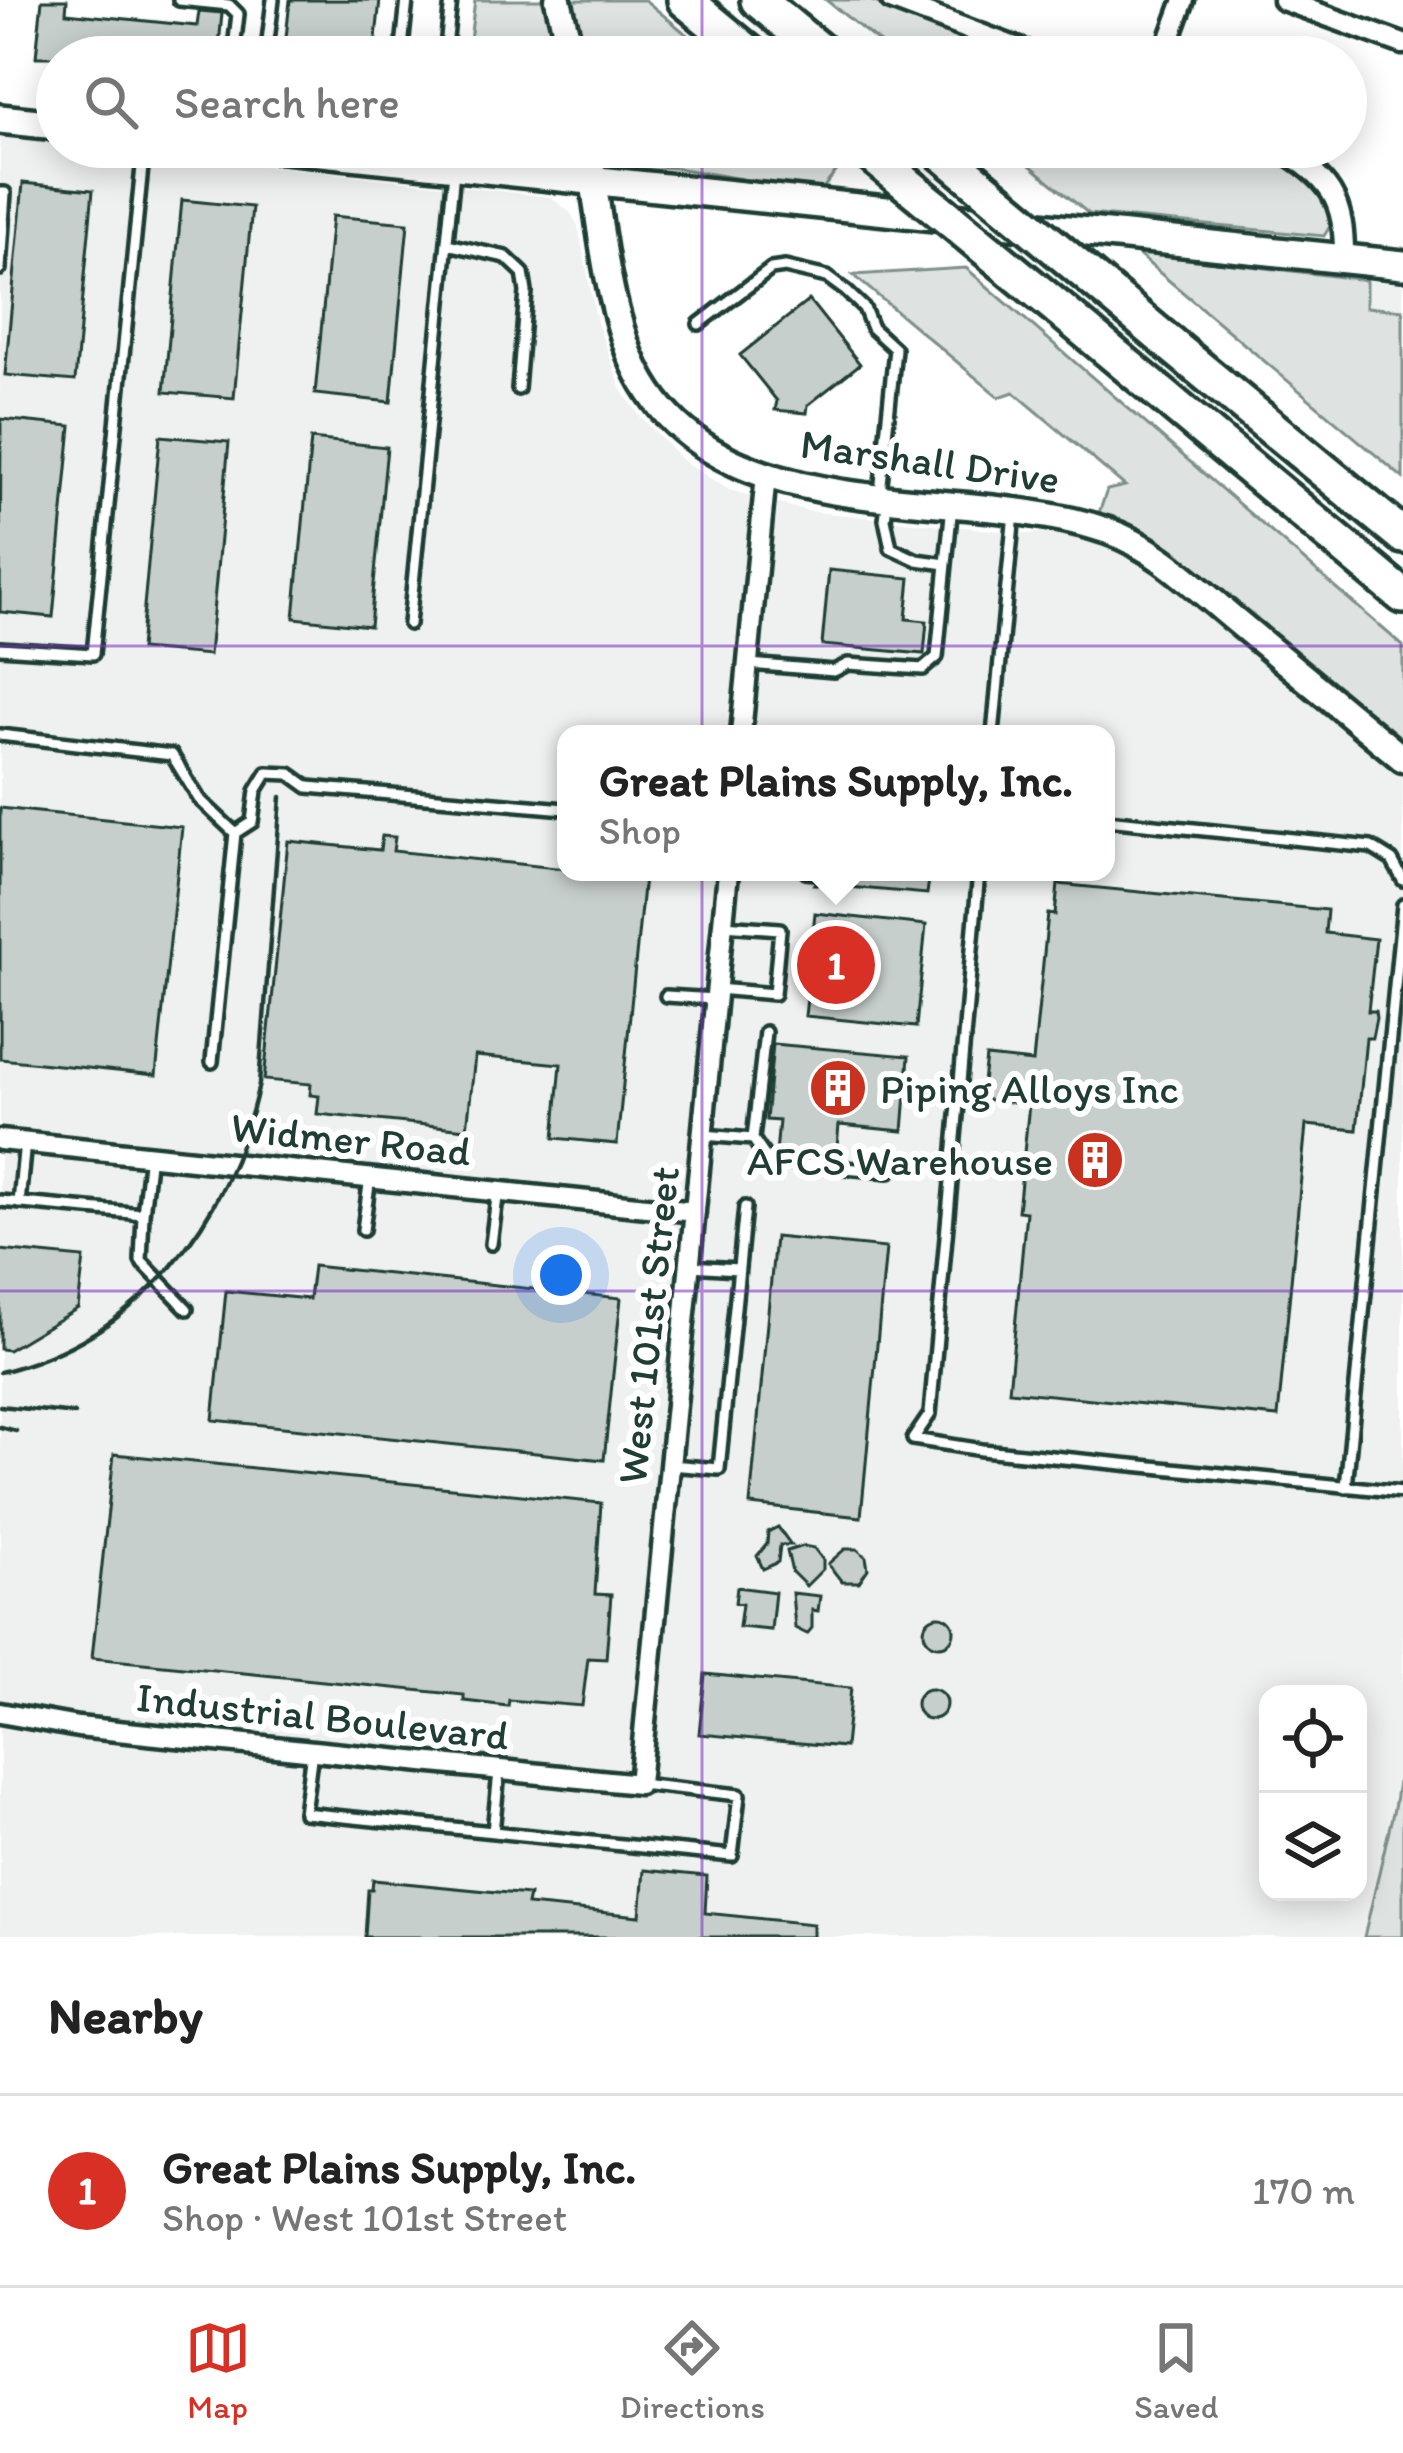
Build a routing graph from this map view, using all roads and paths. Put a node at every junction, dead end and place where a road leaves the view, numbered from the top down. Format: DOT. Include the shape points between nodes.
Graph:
graph roads {
  1 [pos="179,0"];
  2 [pos="273,0"];
  3 [pos="407,0"];
  4 [pos="451,0"];
  5 [pos="558,0"];
  6 [pos="686,0"];
  7 [pos="758,0"];
  8 [pos="891,0"];
  9 [pos="1184,0"];
  10 [pos="1283,0"];
  11 [pos="235,36"];
  12 [pos="269,36"];
  13 [pos="403,36"];
  14 [pos="447,36"];
  15 [pos="567,36"];
  16 [pos="729,36"];
  17 [pos="802,36"];
  18 [pos="986,36"];
  19 [pos="1171,36"];
  20 [pos="1403,44"];
  21 [pos="0,119"];
  22 [pos="36,123"];
  23 [pos="142,168"];
  24 [pos="454,168"];
  25 [pos="474,168"];
  26 [pos="592,168"];
  27 [pos="888,168"];
  28 [pos="960,168"];
  29 [pos="1309,168"];
  30 [pos="594,180"];
  31 [pos="0,193"];
  32 [pos="447,244"];
  33 [pos="1344,260"];
  34 [pos="1403,265"];
  35 [pos="0,268"];
  36 [pos="699,324"];
  37 [pos="518,389"];
  38 [pos="766,475"];
  39 [pos="884,498"];
  40 [pos="952,505"];
  41 [pos="1014,513"];
  42 [pos="1399,532"];
  43 [pos="946,564"];
  44 [pos="1403,596"];
  45 [pos="409,624"];
  46 [pos="0,648"];
  47 [pos="748,664"];
  48 [pos="742,725"];
  49 [pos="994,725"];
  50 [pos="0,735"];
  51 [pos="1403,760"];
  52 [pos="557,808"];
  53 [pos="1115,821"];
  54 [pos="235,833"];
  55 [pos="1403,880"];
  56 [pos="727,881"];
  57 [pos="978,881"];
  58 [pos="1403,905"];
  59 [pos="723,925"];
  60 [pos="1402,928"];
  61 [pos="716,994"];
  62 [pos="666,996"];
  63 [pos="764,1032"];
  64 [pos="212,1062"];
  65 [pos="703,1135"];
  66 [pos="753,1139"];
  67 [pos="0,1140"];
  68 [pos="25,1142"];
  69 [pos="150,1154"];
  70 [pos="890,1172"];
  71 [pos="370,1177"];
  72 [pos="498,1190"];
  73 [pos="0,1201"];
  74 [pos="19,1202"];
  75 [pos="745,1207"];
  76 [pos="695,1212"];
  77 [pos="142,1214"];
  78 [pos="363,1230"];
  79 [pos="491,1244"];
  80 [pos="690,1266"];
  81 [pos="738,1269"];
  82 [pos="187,1309"];
  83 [pos="670,1465"];
  84 [pos="1346,1487"];
  85 [pos="1403,1492"];
  86 [pos="0,1713"];
  87 [pos="312,1751"];
  88 [pos="499,1770"];
  89 [pos="639,1784"];
  90 [pos="493,1832"];
  1 -- 11 [label="lane" via="229,5 238,14"];
  2 -- 12 [label="lane"];
  3 -- 13 [label="lane"];
  4 -- 14 [label="lane"];
  5 -- 15 [label="street"];
  6 -- 16 [label="highway"];
  7 -- 17 [label="highway"];
  8 -- 18 [label="street"];
  9 -- 19 [label="street"];
  10 -- 20 [label="street"];
  21 -- 22 [label="main road"];
  23 -- 46 [label="lane" via="93,654"];
  24 -- 32 [label="lane"];
  25 -- 30 [label="main road"];
  26 -- 30 [label="street, Marshall Drive"];
  27 -- 44 [label="highway, bridge"];
  28 -- 42 [label="highway, bridge"];
  29 -- 33 [label="street" via="1331,190 1345,224"];
  30 -- 33 [label="main road"];
  30 -- 38 [label="street, Marshall Drive" via="616,313 641,378 695,442"];
  31 -- 35 [label="lane"];
  32 -- 37 [label="lane" via="506,257 524,273"];
  32 -- 45 [label="lane"];
  33 -- 34 [label="main road"];
  36 -- 39 [label="lane" via="772,269 807,271 846,291 895,349"];
  38 -- 39 [label="street, Marshall Drive"];
  38 -- 47 [label="street"];
  39 -- 40 [label="street, Marshall Drive"];
  39 -- 43 [label="lane" via="891,548"];
  40 -- 41 [label="street, Marshall Drive"];
  40 -- 43 [label="lane"];
  41 -- 49 [label="lane"];
  41 -- 51 [label="street, Marshall Drive" via="1084,524 1142,548"];
  43 -- 47 [label="lane" via="937,657 923,669"];
  47 -- 48 [label="street"];
  50 -- 54 [label="lane" via="172,755 199,799"];
  52 -- 54 [label="lane" via="308,787 290,774 267,773 252,822"];
  53 -- 55 [label="lane" via="1371,847"];
  54 -- 64 [label="lane"];
  56 -- 59 [label="street, West 101st Street"];
  57 -- 84 [label="lane" via="930,1414 913,1438"];
  58 -- 60 [label="lane"];
  59 -- 61 [label="street, West 101st Street"];
  59 -- 61 [label="lane" via="780,929 774,994"];
  60 -- 84 [label="lane"];
  61 -- 62 [label="lane"];
  61 -- 65 [label="street, West 101st Street"];
  63 -- 66 [label="lane"];
  65 -- 66 [label="lane"];
  65 -- 76 [label="street, West 101st Street"];
  66 -- 70 [label="lane" via="768,1161"];
  67 -- 68 [label="street, Widmer Road"];
  68 -- 69 [label="street, Widmer Road"];
  68 -- 74 [label="lane"];
  69 -- 71 [label="street, Widmer Road"];
  69 -- 77 [label="lane"];
  71 -- 72 [label="street, Widmer Road"];
  71 -- 78 [label="lane"];
  72 -- 76 [label="street, Widmer Road"];
  72 -- 79 [label="lane"];
  73 -- 74 [label="lane"];
  74 -- 77 [label="lane"];
  75 -- 81 [label="lane"];
  76 -- 80 [label="street, West 101st Street"];
  77 -- 82 [label="lane" via="141,1262"];
  80 -- 81 [label="lane"];
  80 -- 83 [label="street, West 101st Street"];
  81 -- 83 [label="lane" via="719,1469"];
  83 -- 89 [label="street, West 101st Street"];
  84 -- 85 [label="lane"];
  86 -- 87 [label="street, Industrial Boulevard"];
  87 -- 88 [label="street, Industrial Boulevard"];
  87 -- 90 [label="lane" via="304,1813"];
  88 -- 89 [label="street, Industrial Boulevard"];
  88 -- 90 [label="lane"];
  89 -- 90 [label="lane" via="739,1795 733,1856"];
}
